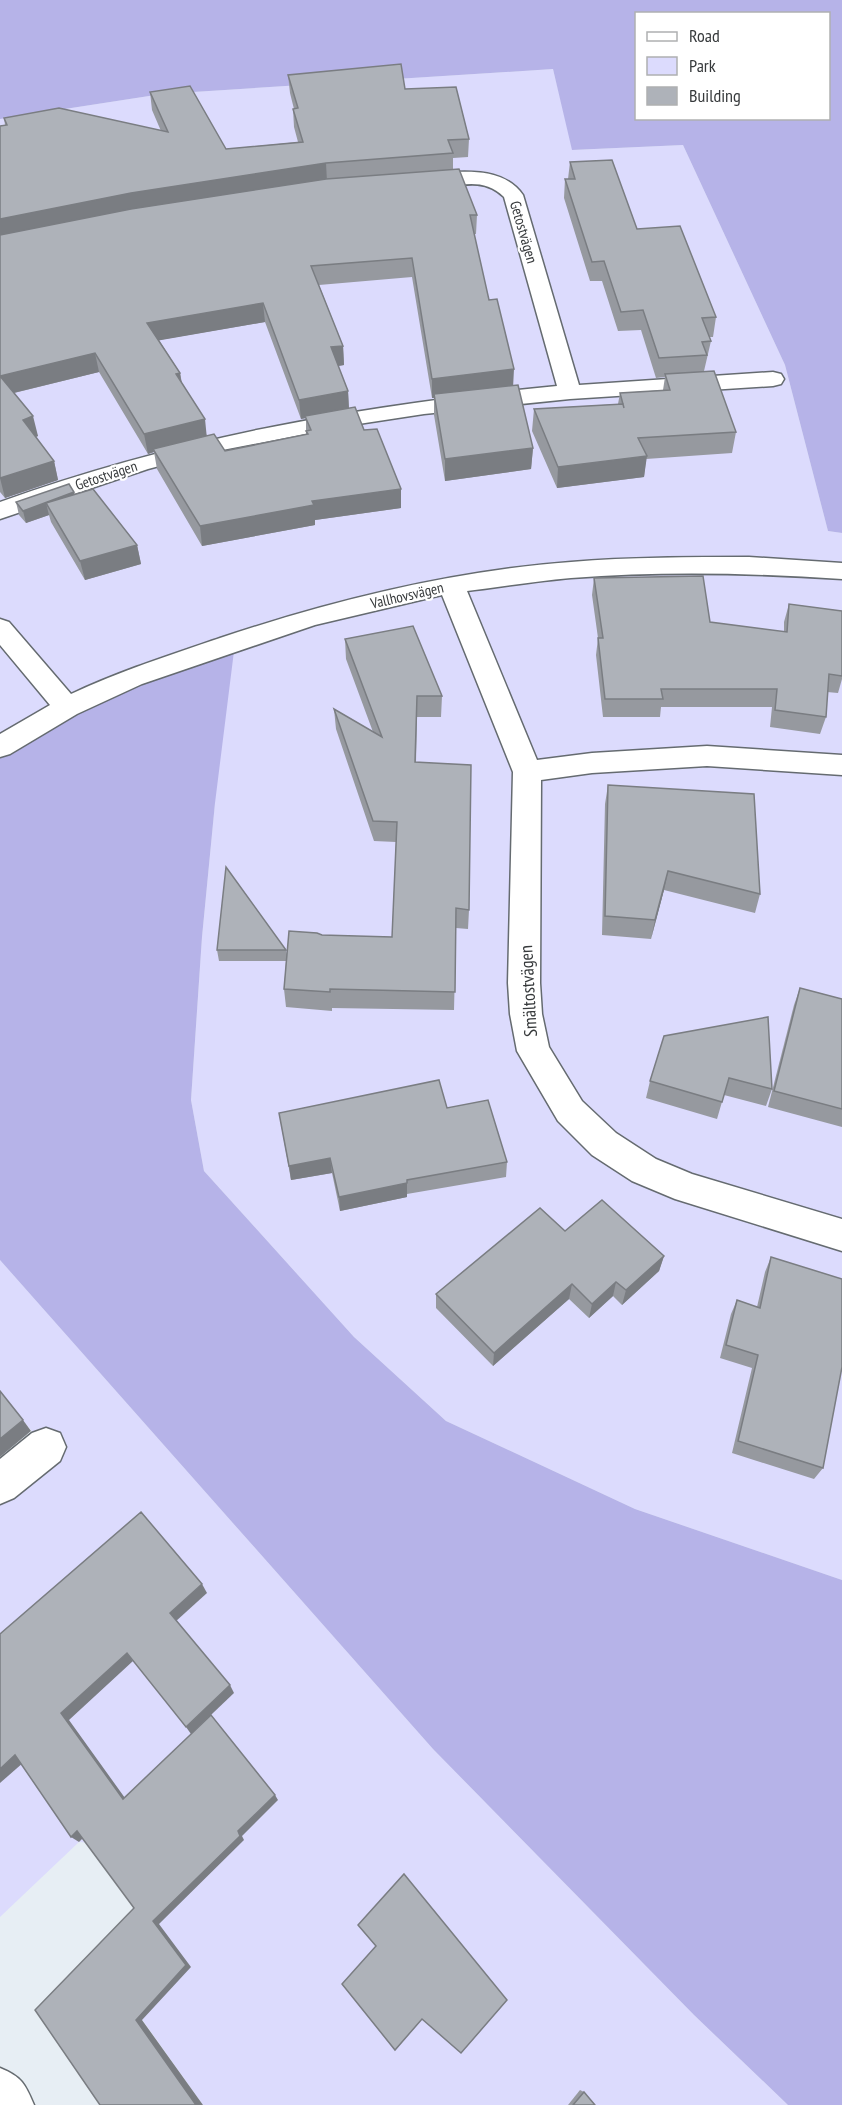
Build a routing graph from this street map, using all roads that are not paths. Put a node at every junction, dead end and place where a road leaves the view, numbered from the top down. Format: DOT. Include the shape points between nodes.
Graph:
graph roads {
  1 [pos="396,184"];
  2 [pos="773,379"];
  3 [pos="570,392"];
  4 [pos="0,511"];
  5 [pos="842,571"];
  6 [pos="451,585"];
  7 [pos="0,628"];
  8 [pos="67,707"];
  9 [pos="0,747"];
  10 [pos="842,765"];
  11 [pos="527,772"];
  12 [pos="842,1235"];
  13 [pos="46,1448"];
  14 [pos="0,1484"];
  15 [pos="0,2092"];
  16 [pos="9,2105"];
  1 -- 3 [label="street, Getostvägen" via="477,178 508,187"];
  2 -- 3 [label="street, Getostvägen"];
  3 -- 4 [label="street, Getostvägen" via="453,402 318,422 146,462"];
  5 -- 6 [label="street, Vallhovsvägen" via="749,565 640,566 570,570"];
  6 -- 8 [label="street, Vallhovsvägen" via="309,618 132,677"];
  6 -- 11 [label="street, Smältostvägen"];
  7 -- 8 [label="street"];
  8 -- 9 [label="street, Vallhovsvägen"];
  10 -- 11 [label="street" via="706,756"];
  11 -- 12 [label="street, Smältostvägen" via="526,1014 532,1051 570,1111 604,1144 644,1170 687,1188"];
  13 -- 14 [label="street"];
  15 -- 16 [label="street"];
}
